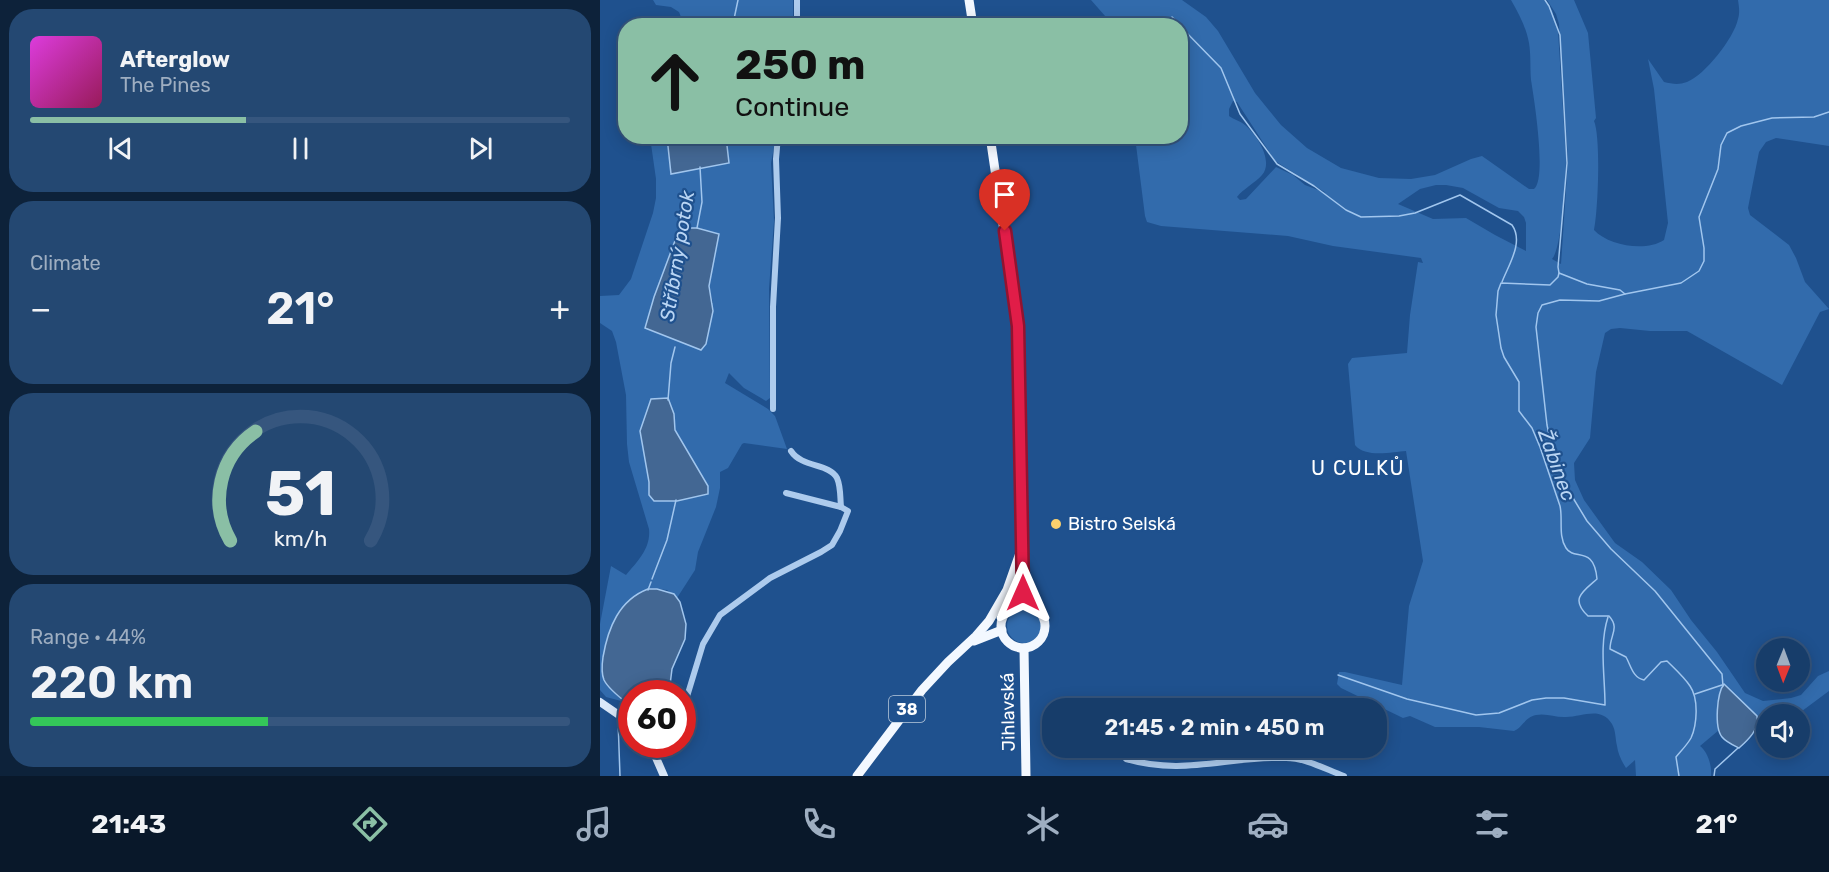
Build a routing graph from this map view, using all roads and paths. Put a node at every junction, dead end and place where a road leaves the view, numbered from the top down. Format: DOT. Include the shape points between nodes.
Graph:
graph roads {
  1 [pos="797,0"];
  2 [pos="969,0"];
  3 [pos="797,18"];
  4 [pos="972,18"];
  5 [pos="777,144"];
  6 [pos="991,144"];
  7 [pos="773,409"];
  8 [pos="791,451"];
  9 [pos="786,493"];
  10 [pos="841,507"];
  11 [pos="1022,534"];
  12 [pos="1023,605"];
  13 [pos="1002,630"];
  14 [pos="964,647"];
  15 [pos="1024,648"];
  16 [pos="692,680"];
  17 [pos="600,702"];
  18 [pos="618,714"];
  19 [pos="655,758"];
  20 [pos="1126,759"];
  21 [pos="664,776"];
  22 [pos="857,776"];
  23 [pos="1026,776"];
  24 [pos="1344,776"];
  1 -- 3 [label="street"];
  2 -- 4 [label="main road"];
  5 -- 7 [label="street"];
  6 -- 11 [label="main road" via="1016,307"];
  8 -- 10 [label="street" via="801,461 833,472"];
  9 -- 10 [label="street"];
  10 -- 16 [label="street" via="848,511 832,545 751,590 713,625"];
  11 -- 12 [label="main road"];
  11 -- 14 [label="main road" via="1015,569 1002,600"];
  12 -- 13 [label="main road" via="1008,611"];
  12 -- 15 [label="main road" via="1037,610 1045,626 1037,643"];
  13 -- 14 [label="main road, 38"];
  13 -- 15 [label="main road" via="1009,643"];
  14 -- 22 [label="main road, 38" via="922,690"];
  15 -- 23 [label="main road, Jihlavská"];
  17 -- 18 [label="street"];
  19 -- 21 [label="street"];
  20 -- 24 [label="street" via="1143,767 1178,770 1259,758 1288,758"];
}
